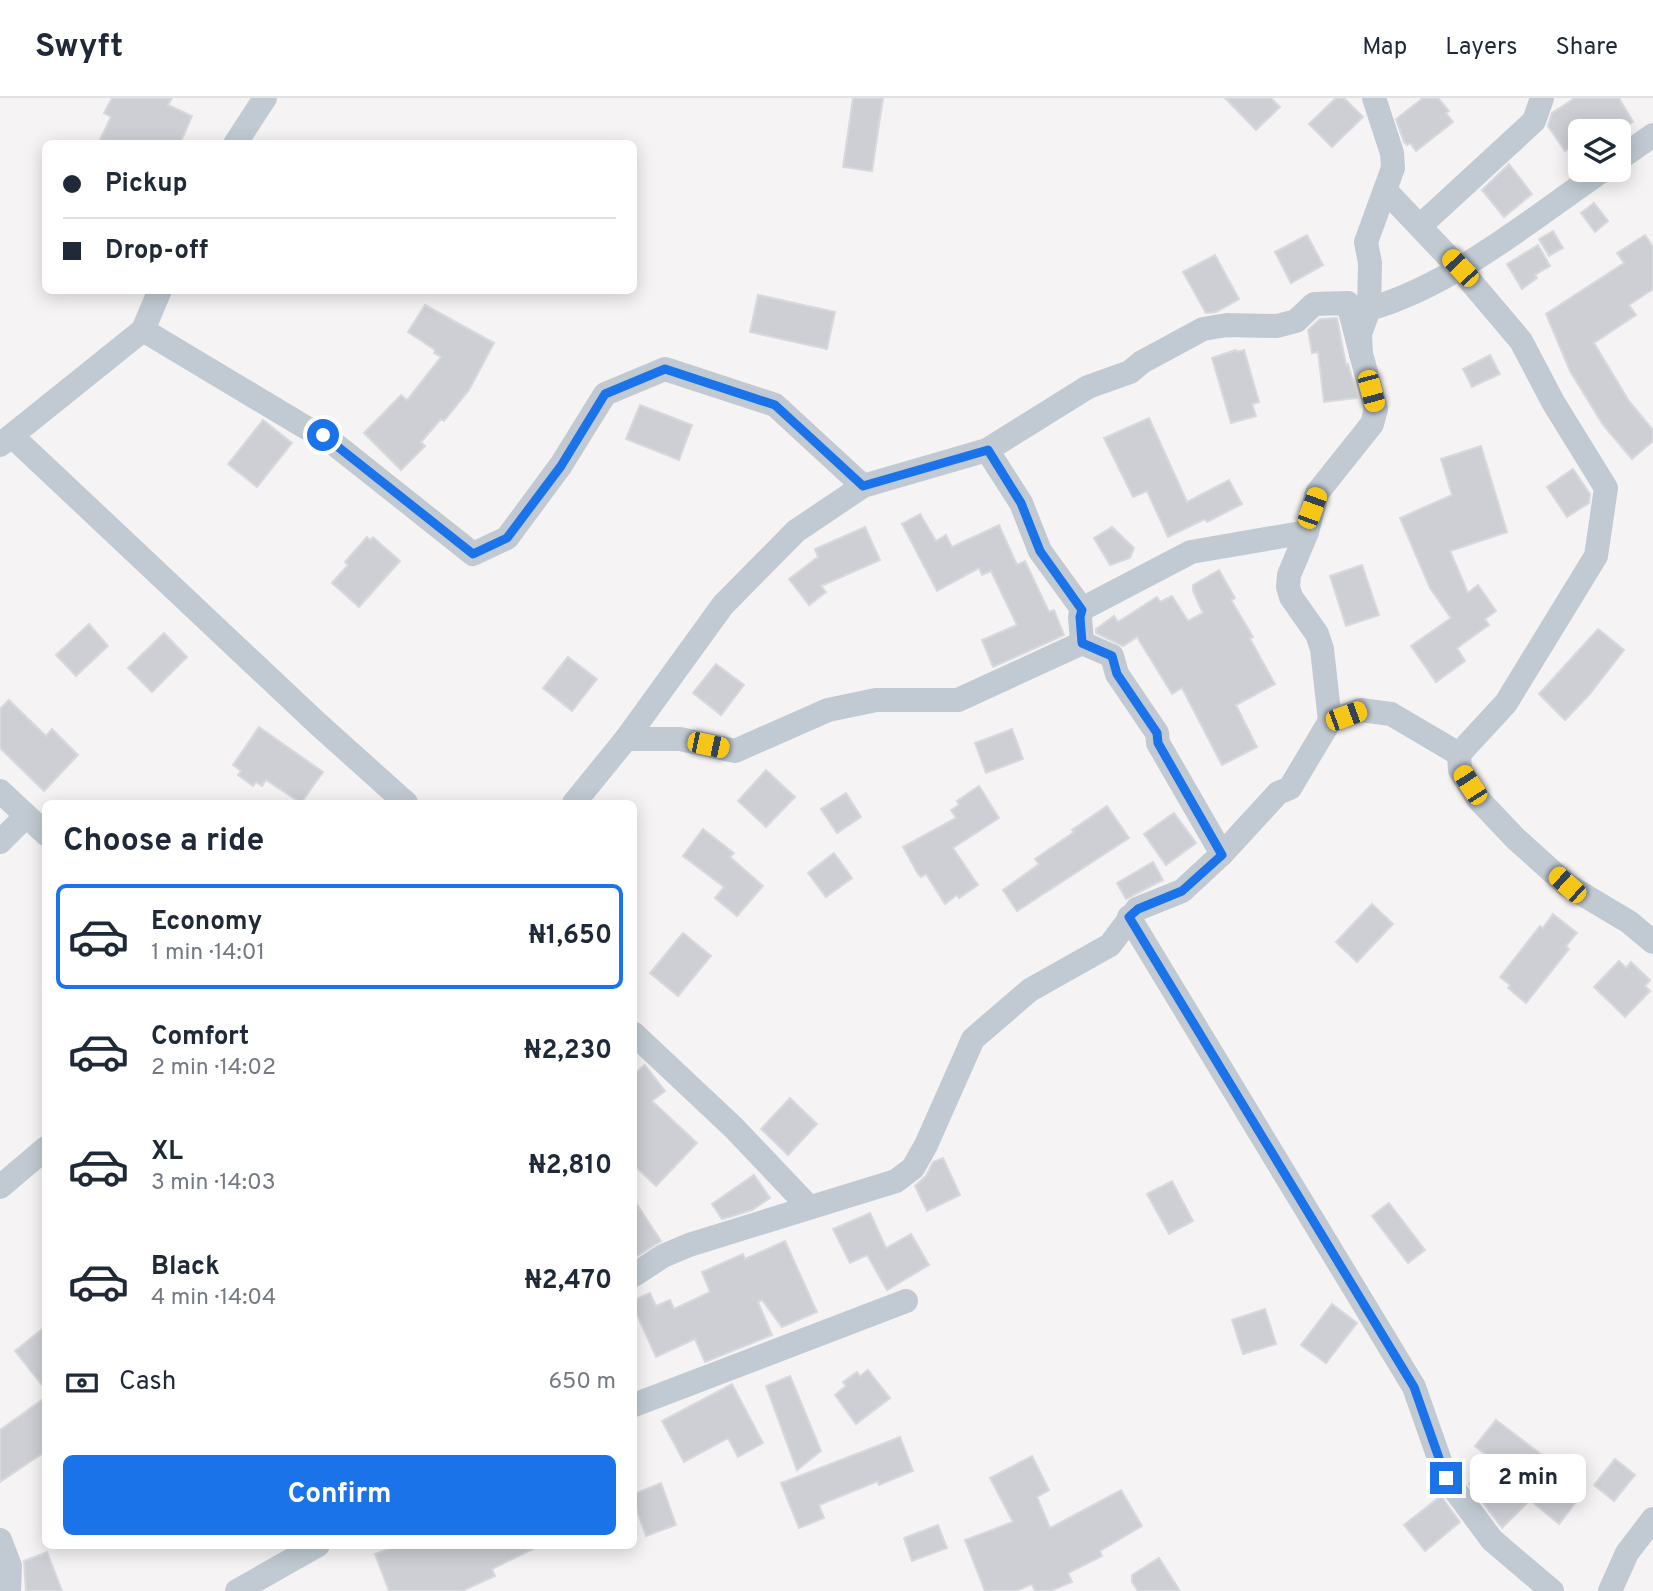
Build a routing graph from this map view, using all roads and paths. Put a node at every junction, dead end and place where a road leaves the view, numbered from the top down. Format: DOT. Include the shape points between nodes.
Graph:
graph roads {
  1 [pos="265,98"];
  2 [pos="1374,98"];
  3 [pos="1542,98"];
  4 [pos="1653,135"];
  5 [pos="238,140"];
  6 [pos="1631,151"];
  7 [pos="1585,182"];
  8 [pos="1385,190"];
  9 [pos="1420,226"];
  10 [pos="1460,268"];
  11 [pos="158,294"];
  12 [pos="1369,309"];
  13 [pos="143,330"];
  14 [pos="1361,354"];
  15 [pos="6,440"];
  16 [pos="988,450"];
  17 [pos="863,486"];
  18 [pos="1307,532"];
  19 [pos="1082,610"];
  20 [pos="1082,643"];
  21 [pos="1331,721"];
  22 [pos="626,739"];
  23 [pos="1460,754"];
  24 [pos="0,792"];
  25 [pos="403,800"];
  26 [pos="576,800"];
  27 [pos="26,816"];
  28 [pos="42,830"];
  29 [pos="0,842"];
  30 [pos="1222,855"];
  31 [pos="1129,917"];
  32 [pos="1653,942"];
  33 [pos="637,1037"];
  34 [pos="42,1151"];
  35 [pos="0,1186"];
  36 [pos="809,1207"];
  37 [pos="637,1273"];
  38 [pos="906,1301"];
  39 [pos="637,1404"];
  40 [pos="1653,1519"];
  41 [pos="0,1540"];
  42 [pos="311,1549"];
  43 [pos="9,1591"];
  44 [pos="237,1591"];
  45 [pos="1552,1591"];
  46 [pos="1610,1591"];
  1 -- 5 [label="street"];
  2 -- 8 [label="street" via="1394,168"];
  3 -- 9 [label="street" via="1534,121"];
  4 -- 6 [label="street"];
  7 -- 10 [label="street"];
  8 -- 9 [label="street"];
  8 -- 12 [label="street" via="1366,242"];
  9 -- 10 [label="street"];
  10 -- 12 [label="street" via="1394,302"];
  10 -- 23 [label="street" via="1521,341 1606,488 1596,556 1506,703"];
  11 -- 13 [label="street"];
  12 -- 14 [label="street" via="1360,334"];
  13 -- 15 [label="street"];
  13 -- 17 [label="street" via="323,435 473,554 507,538 561,466 605,394 665,369 775,405"];
  14 -- 16 [label="street" via="1348,303 1314,304 1296,321 1277,326 1203,329 1130,372 1088,387"];
  14 -- 18 [label="street" via="1376,409 1372,424 1317,493"];
  15 -- 25 [label="street"];
  16 -- 17 [label="street"];
  16 -- 19 [label="street" via="1021,503 1040,551"];
  17 -- 22 [label="street" via="796,531 723,605"];
  18 -- 19 [label="street" via="1191,552"];
  18 -- 21 [label="street" via="1288,587 1322,649"];
  19 -- 20 [label="street"];
  20 -- 22 [label="street" via="958,700 876,700 828,710 735,751 680,739"];
  20 -- 30 [label="street" via="1112,656 1117,674 1157,733 1158,743"];
  21 -- 23 [label="street" via="1361,710 1391,714"];
  21 -- 30 [label="street" via="1290,788 1278,793"];
  22 -- 26 [label="street"];
  23 -- 32 [label="street" via="1460,770 1479,800 1515,838 1567,885"];
  24 -- 27 [label="street"];
  27 -- 28 [label="street"];
  27 -- 29 [label="street"];
  30 -- 31 [label="street" via="1182,891"];
  31 -- 36 [label="street" via="1110,945 1030,990 973,1039 913,1168 896,1181"];
  31 -- 45 [label="street" via="1414,1387 1446,1478 1492,1540"];
  33 -- 36 [label="street"];
  34 -- 35 [label="street"];
  36 -- 37 [label="street" via="689,1245"];
  38 -- 39 [label="street"];
  40 -- 46 [label="street" via="1627,1553"];
  41 -- 43 [label="street" via="10,1566"];
  42 -- 44 [label="street"];
}
